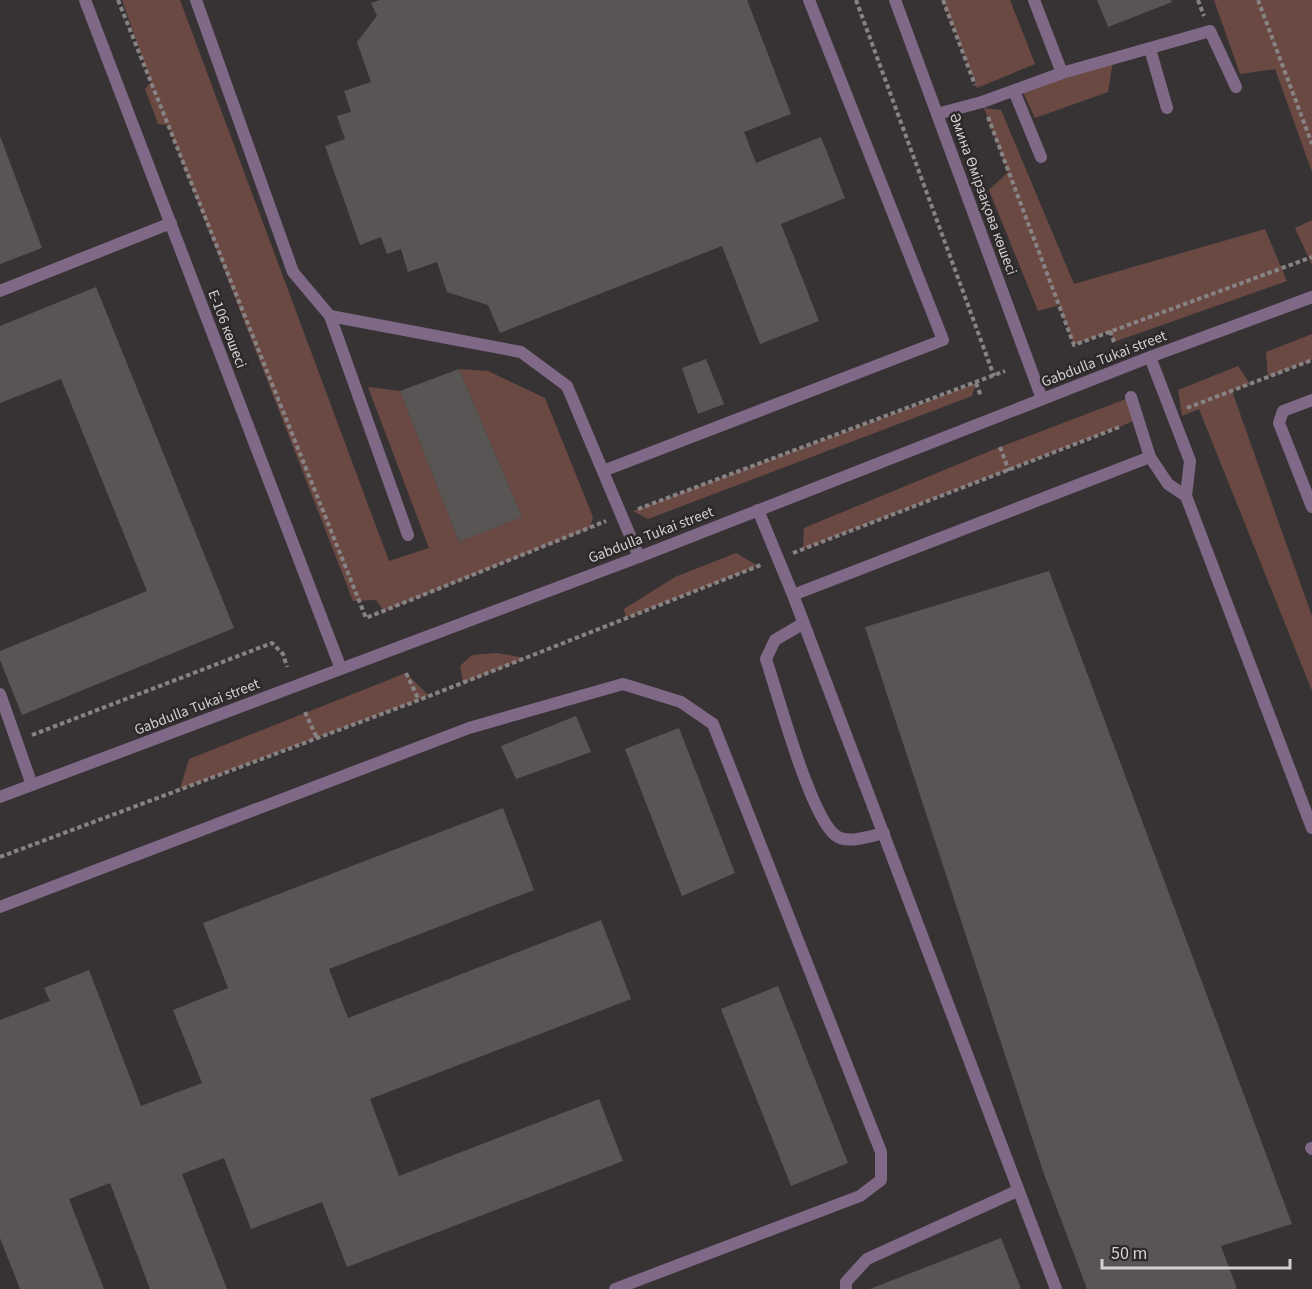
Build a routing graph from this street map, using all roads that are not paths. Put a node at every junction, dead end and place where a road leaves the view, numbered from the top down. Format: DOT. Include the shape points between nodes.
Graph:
graph roads {
  1 [pos="85,0"];
  2 [pos="196,0"];
  3 [pos="809,0"];
  4 [pos="895,0"];
  5 [pos="1034,0"];
  6 [pos="1150,50"];
  7 [pos="1062,74"];
  8 [pos="1236,87"];
  9 [pos="1014,91"];
  10 [pos="1167,108"];
  11 [pos="938,114"];
  12 [pos="1041,157"];
  13 [pos="171,223"];
  14 [pos="0,291"];
  15 [pos="1312,297"];
  16 [pos="330,316"];
  17 [pos="1150,357"];
  18 [pos="1131,397"];
  19 [pos="1042,399"];
  20 [pos="1312,400"];
  21 [pos="1150,458"];
  22 [pos="603,471"];
  23 [pos="1186,495"];
  24 [pos="1312,507"];
  25 [pos="758,510"];
  26 [pos="408,535"];
  27 [pos="639,557"];
  28 [pos="793,595"];
  29 [pos="804,623"];
  30 [pos="341,669"];
  31 [pos="0,694"];
  32 [pos="32,785"];
  33 [pos="0,797"];
  34 [pos="1312,828"];
  35 [pos="884,833"];
  36 [pos="0,907"];
  37 [pos="1017,1191"];
  38 [pos="615,1289"];
  39 [pos="846,1289"];
  40 [pos="1056,1289"];
  1 -- 13 [label="street, Е-106 көшесі"];
  2 -- 16 [label="street" via="292,272"];
  3 -- 22 [label="street" via="943,340"];
  4 -- 11 [label="street, Әмина Өмірзақова көшесі"];
  5 -- 7 [label="street"];
  6 -- 7 [label="street"];
  6 -- 8 [label="street" via="1210,31"];
  6 -- 10 [label="street"];
  7 -- 9 [label="street"];
  9 -- 11 [label="street"];
  9 -- 12 [label="street"];
  11 -- 19 [label="street, Әмина Өмірзақова көшесі"];
  13 -- 14 [label="street"];
  13 -- 30 [label="street, Е-106 көшесі"];
  15 -- 17 [label="street, Gabdulla Tukai street"];
  16 -- 22 [label="street" via="521,352 567,386"];
  16 -- 26 [label="street"];
  17 -- 19 [label="street, Gabdulla Tukai street"];
  17 -- 23 [label="street" via="1190,461"];
  18 -- 21 [label="street"];
  19 -- 25 [label="street, Gabdulla Tukai street"];
  20 -- 24 [label="street" via="1284,411 1279,423"];
  21 -- 23 [label="street" via="1168,484"];
  21 -- 28 [label="street"];
  22 -- 27 [label="street"];
  23 -- 34 [label="street"];
  25 -- 27 [label="street, Gabdulla Tukai street"];
  25 -- 28 [label="street"];
  27 -- 30 [label="street, Gabdulla Tukai street"];
  28 -- 29 [label="street"];
  29 -- 35 [label="street"];
  29 -- 35 [label="street" via="775,639 766,659 816,810 835,836 848,840"];
  30 -- 32 [label="street, Gabdulla Tukai street"];
  31 -- 32 [label="street"];
  32 -- 33 [label="street, Gabdulla Tukai street"];
  35 -- 37 [label="street"];
  36 -- 38 [label="street" via="469,728 623,684 681,702 713,724 880,1152 881,1180 860,1196"];
  37 -- 39 [label="street" via="867,1259 846,1282"];
  37 -- 40 [label="street"];
}
